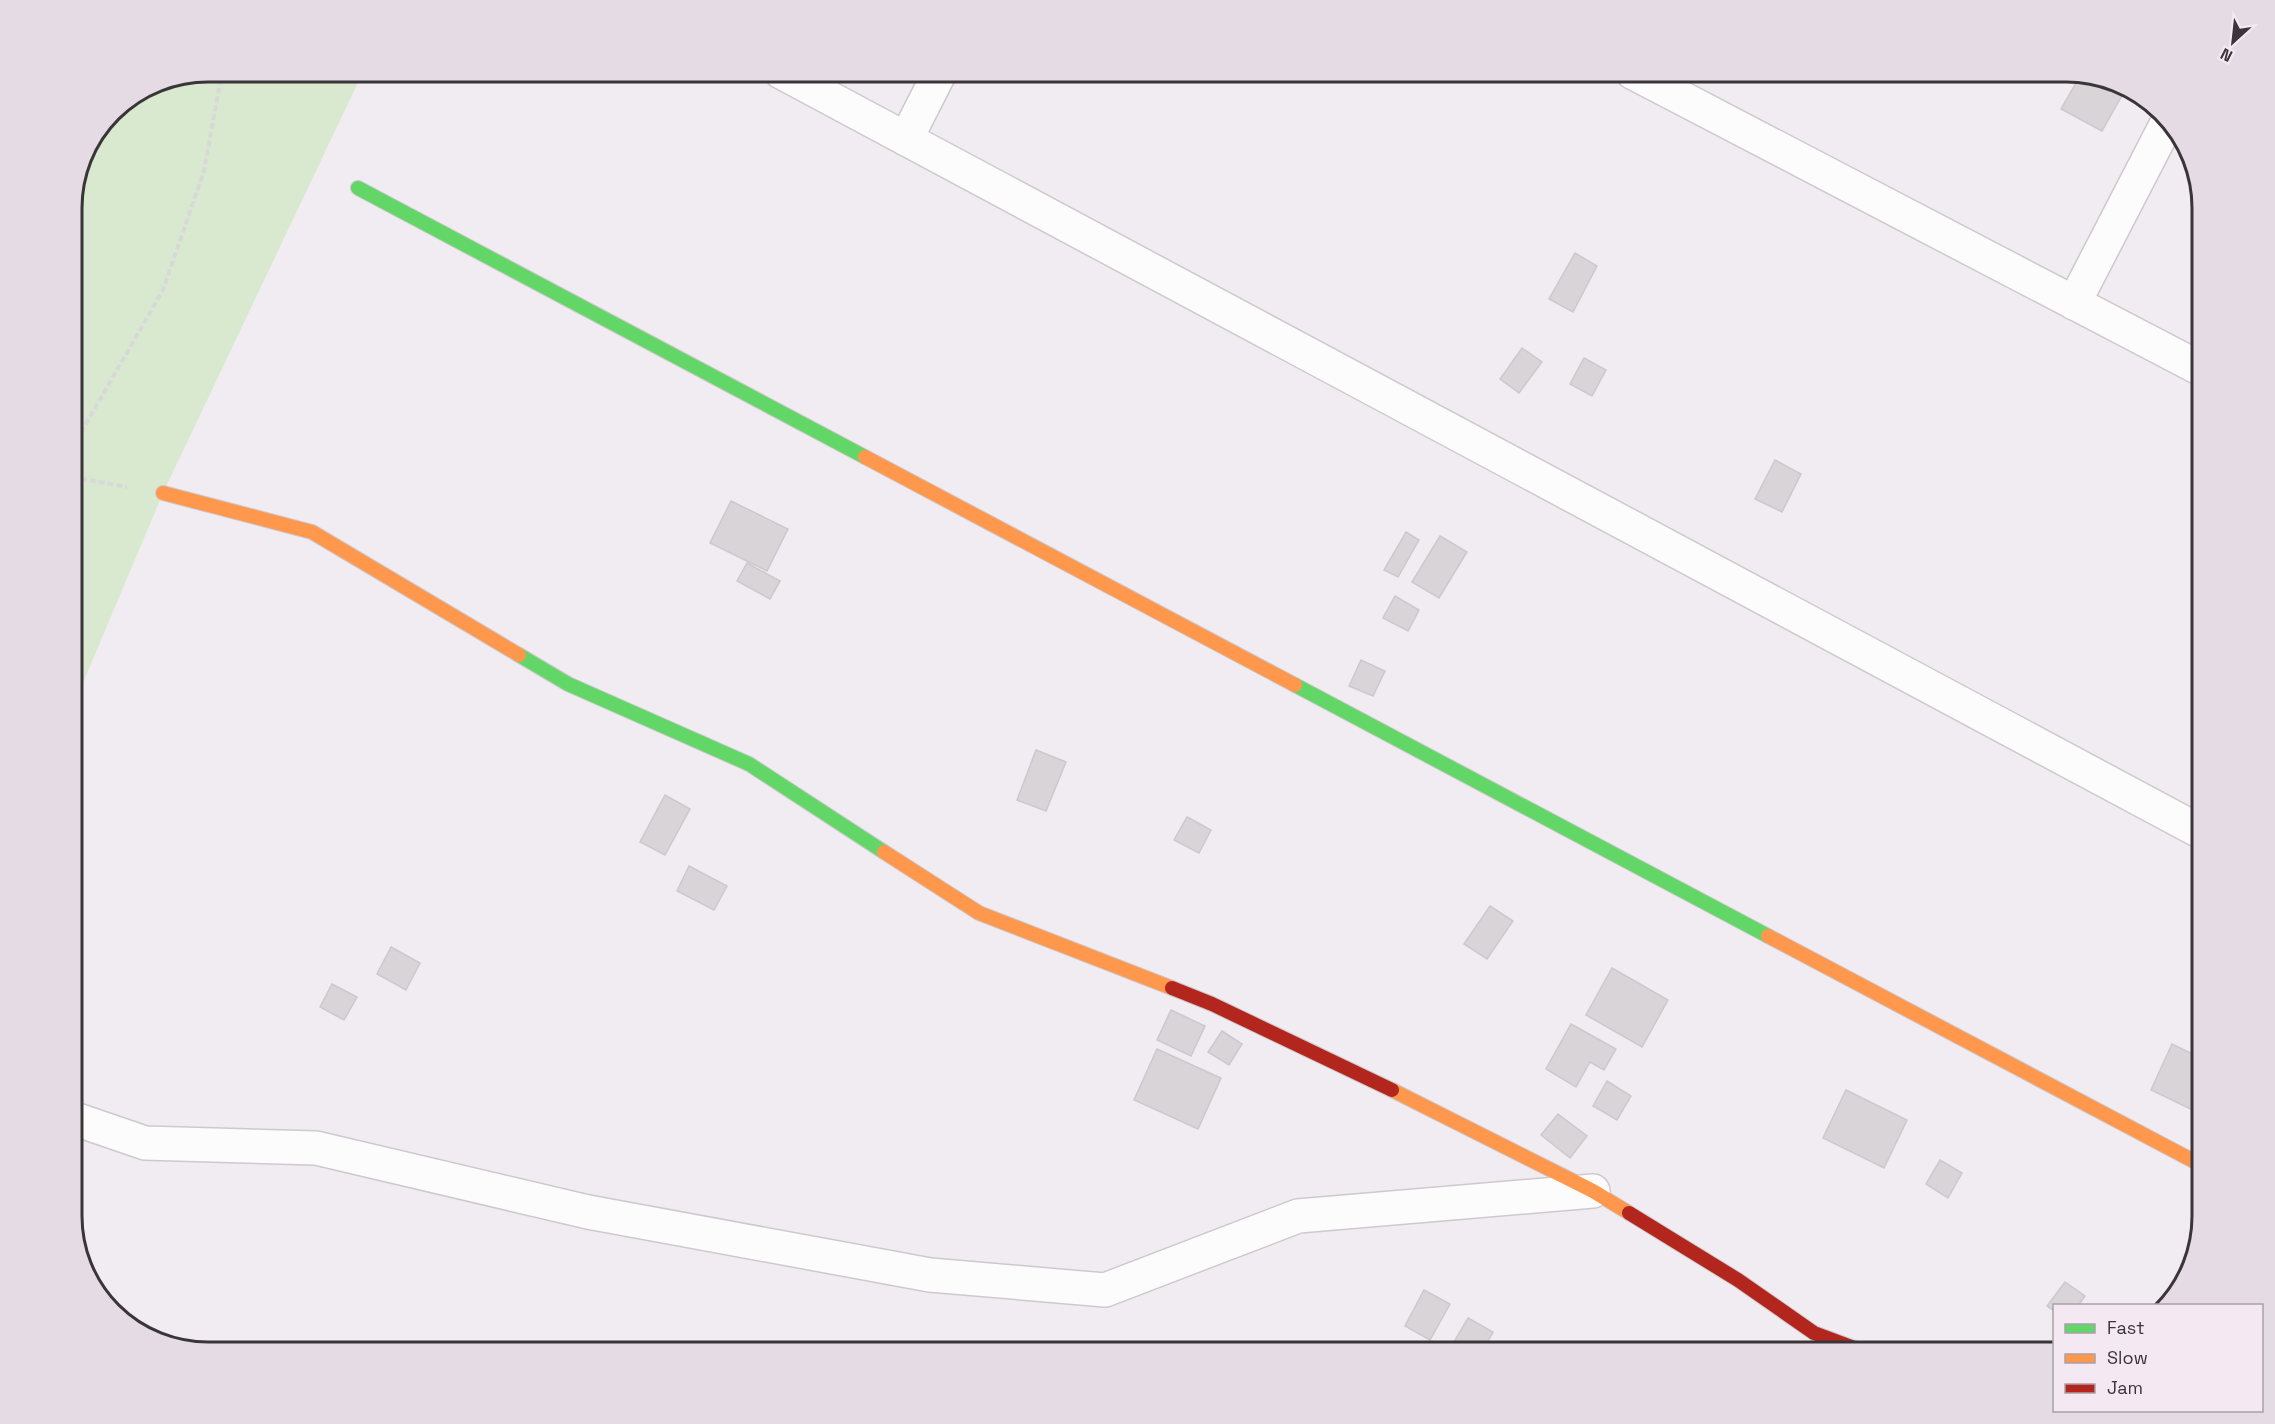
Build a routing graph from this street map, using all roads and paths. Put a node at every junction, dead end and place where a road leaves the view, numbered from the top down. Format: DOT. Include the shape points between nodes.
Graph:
graph roads {
  1 [pos="1652,82"];
  2 [pos="220,83"];
  3 [pos="801,83"];
  4 [pos="935,83"];
  5 [pos="2164,129"];
  6 [pos="906,139"];
  7 [pos="358,188"];
  8 [pos="2074,303"];
  9 [pos="2192,364"];
  10 [pos="83,429"];
  11 [pos="83,479"];
  12 [pos="163,493"];
  13 [pos="2192,827"];
  14 [pos="83,1122"];
  15 [pos="2192,1160"];
  16 [pos="1593,1191"];
  17 [pos="1838,1342"];
  1 -- 8 [label="street"];
  2 -- 10 [label="path" via="204,171 163,290"];
  3 -- 6 [label="street"];
  4 -- 6 [label="street"];
  5 -- 8 [label="street"];
  6 -- 13 [label="street"];
  7 -- 15 [label="street"];
  8 -- 9 [label="street"];
  11 -- 12 [label="path"];
  12 -- 16 [label="street" via="312,532 568,684 749,764 979,913 1212,1004"];
  14 -- 16 [label="street" via="145,1143 315,1148 588,1212 930,1275 1105,1290 1298,1216"];
  16 -- 17 [label="street" via="1738,1280 1814,1333"];
}
